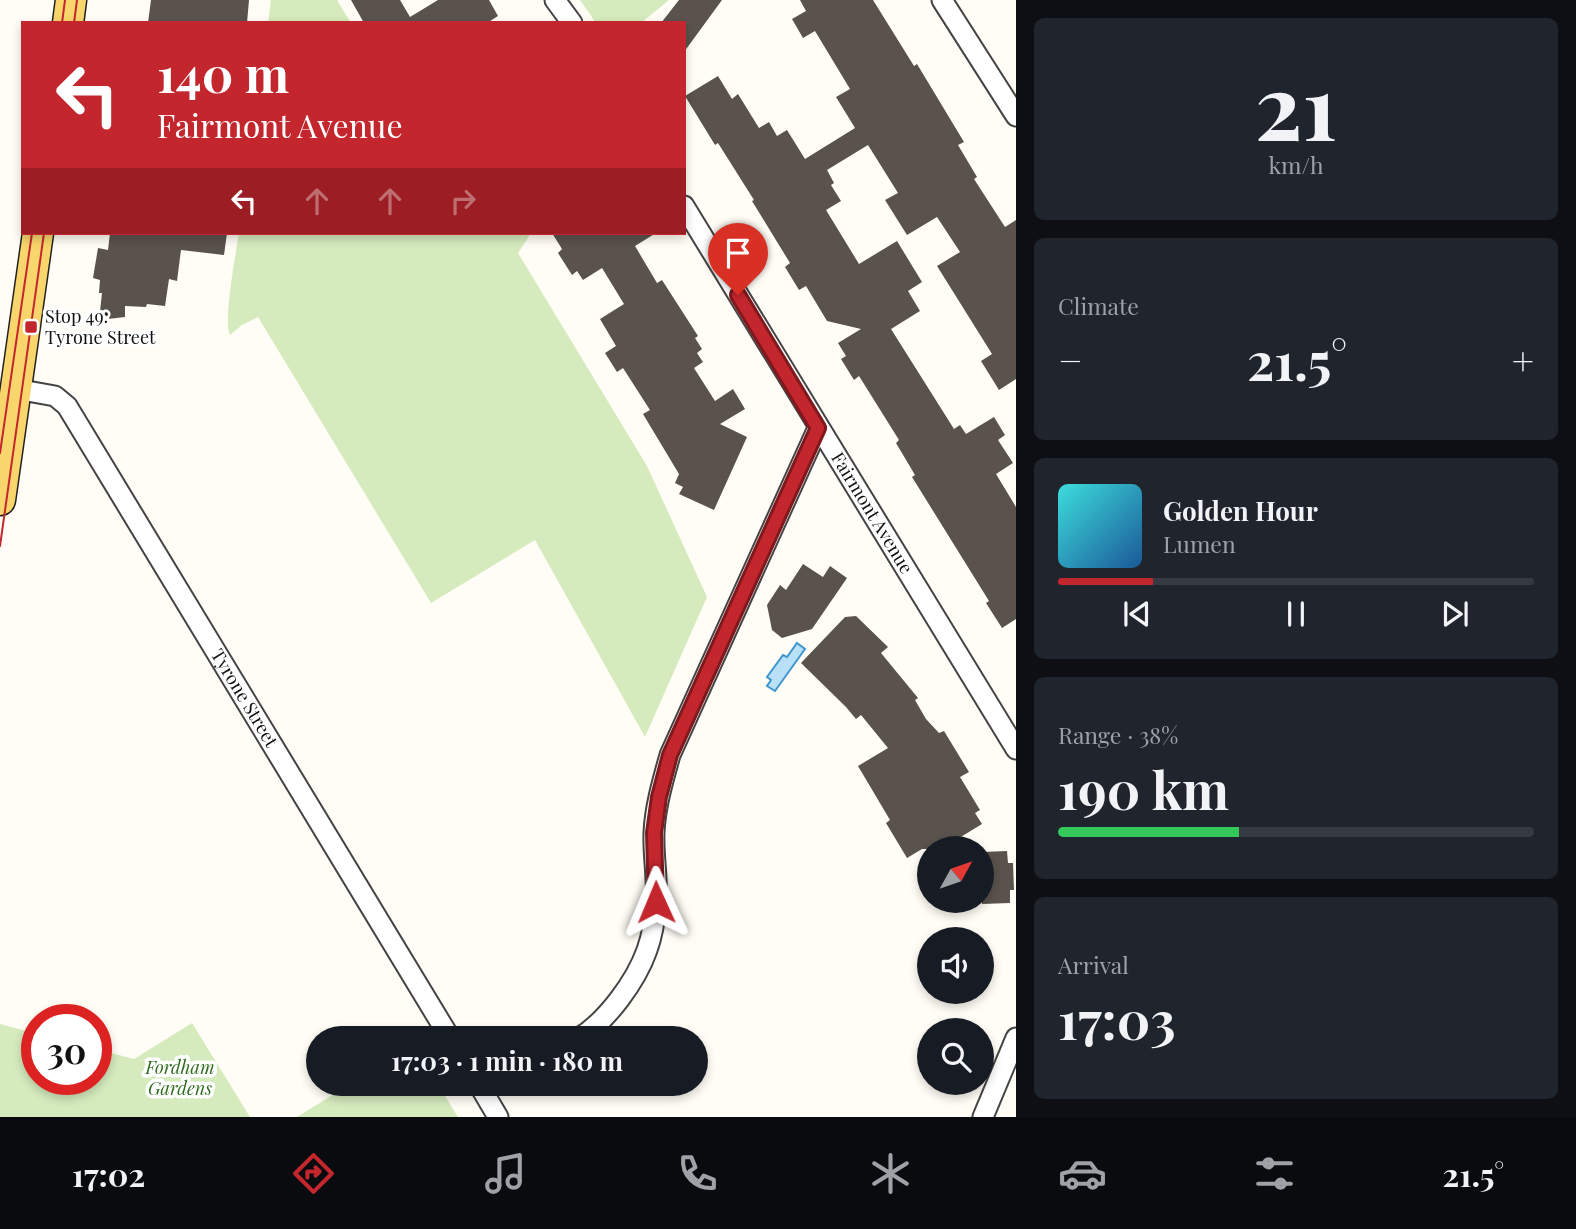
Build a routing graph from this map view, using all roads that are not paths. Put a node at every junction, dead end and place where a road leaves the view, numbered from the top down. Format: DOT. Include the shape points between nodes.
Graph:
graph roads {
  1 [pos="71,0"];
  2 [pos="555,0"];
  3 [pos="942,0"];
  4 [pos="68,21"];
  5 [pos="571,21"];
  6 [pos="1016,116"];
  7 [pos="686,209"];
  8 [pos="38,235"];
  9 [pos="12,369"];
  10 [pos="818,428"];
  11 [pos="0,500"];
  12 [pos="1013,737"];
  13 [pos="443,1026"];
  14 [pos="594,1026"];
  15 [pos="1016,1038"];
  16 [pos="486,1096"];
  17 [pos="498,1117"];
  18 [pos="983,1117"];
  1 -- 4 [label="main road"];
  2 -- 5 [label="street"];
  3 -- 6 [label="street"];
  7 -- 10 [label="street, Fairmont Avenue"];
  8 -- 9 [label="main road"];
  9 -- 11 [label="main road"];
  9 -- 13 [label="street, Tyrone Street" via="67,406"];
  10 -- 12 [label="street, Fairmont Avenue"];
  10 -- 14 [label="street" via="670,755 654,833 656,902 648,949 638,972"];
  15 -- 18 [label="street"];
  16 -- 17 [label="street"];
}
